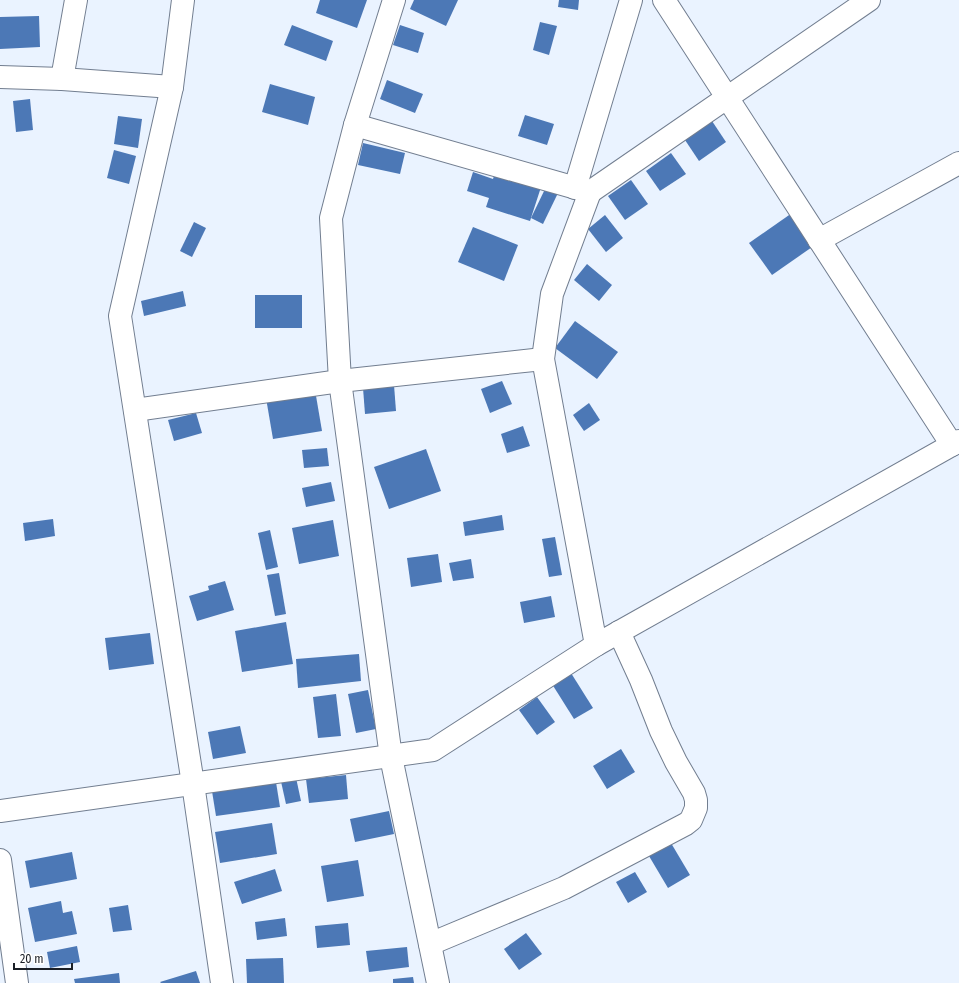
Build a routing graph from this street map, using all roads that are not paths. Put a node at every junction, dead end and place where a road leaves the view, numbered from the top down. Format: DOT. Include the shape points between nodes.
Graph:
graph roads {
  1 [pos="76,0"];
  2 [pos="183,0"];
  3 [pos="631,0"];
  4 [pos="664,0"];
  5 [pos="869,0"];
  6 [pos="389,2"];
  7 [pos="0,77"];
  8 [pos="62,79"];
  9 [pos="172,87"];
  10 [pos="727,98"];
  11 [pos="355,125"];
  12 [pos="959,164"];
  13 [pos="582,190"];
  14 [pos="819,240"];
  15 [pos="543,359"];
  16 [pos="340,381"];
  17 [pos="135,410"];
  18 [pos="955,443"];
  19 [pos="619,632"];
  20 [pos="596,644"];
  21 [pos="391,757"];
  22 [pos="193,784"];
  23 [pos="0,812"];
  24 [pos="0,860"];
  25 [pos="430,944"];
  26 [pos="17,983"];
  27 [pos="222,983"];
  28 [pos="438,983"];
  1 -- 8 [label="street"];
  2 -- 9 [label="street"];
  3 -- 13 [label="street"];
  4 -- 10 [label="street"];
  5 -- 10 [label="street"];
  6 -- 11 [label="street"];
  7 -- 8 [label="street"];
  8 -- 9 [label="street"];
  9 -- 17 [label="street" via="120,316"];
  10 -- 13 [label="street"];
  10 -- 14 [label="street"];
  11 -- 13 [label="street"];
  11 -- 16 [label="street" via="331,218"];
  12 -- 14 [label="street"];
  13 -- 15 [label="street" via="552,294"];
  14 -- 18 [label="street"];
  15 -- 16 [label="street"];
  15 -- 20 [label="street"];
  16 -- 17 [label="street"];
  16 -- 21 [label="street"];
  17 -- 22 [label="street"];
  18 -- 19 [label="street"];
  19 -- 20 [label="street"];
  19 -- 25 [label="street" via="660,731 694,793 696,808 691,820 564,888"];
  20 -- 21 [label="street" via="433,750"];
  21 -- 22 [label="street"];
  21 -- 25 [label="street"];
  22 -- 23 [label="street"];
  22 -- 27 [label="street"];
  24 -- 26 [label="street"];
  25 -- 28 [label="street"];
}
